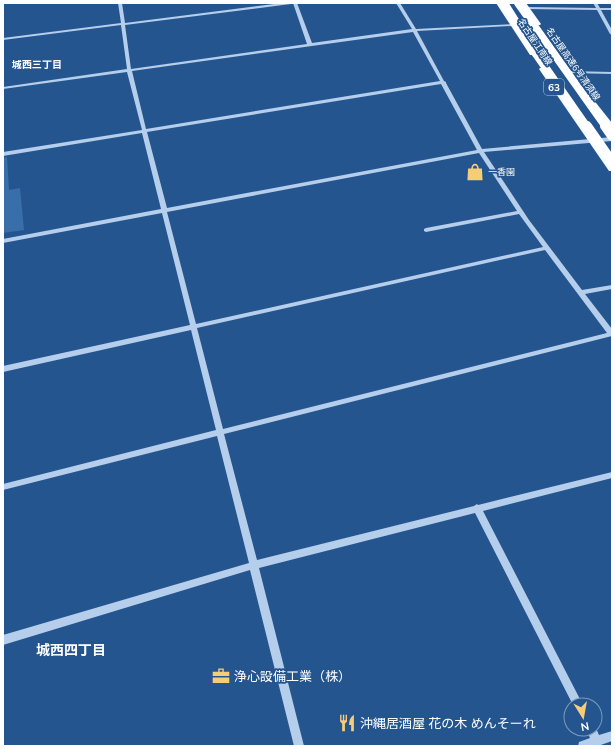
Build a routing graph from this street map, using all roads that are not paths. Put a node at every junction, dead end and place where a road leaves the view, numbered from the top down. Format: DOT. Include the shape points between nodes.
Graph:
graph roads {
  1 [pos="120,3"];
  2 [pos="291,3"];
  3 [pos="295,3"];
  4 [pos="398,3"];
  5 [pos="499,3"];
  6 [pos="504,3"];
  7 [pos="518,3"];
  8 [pos="595,3"];
  9 [pos="525,6"];
  10 [pos="598,8"];
  11 [pos="612,9"];
  12 [pos="123,24"];
  13 [pos="512,25"];
  14 [pos="416,30"];
  15 [pos="612,34"];
  16 [pos="3,39"];
  17 [pos="310,45"];
  18 [pos="129,70"];
  19 [pos="571,72"];
  20 [pos="612,73"];
  21 [pos="444,82"];
  22 [pos="3,88"];
  23 [pos="612,128"];
  24 [pos="144,131"];
  25 [pos="612,136"];
  26 [pos="612,139"];
  27 [pos="591,141"];
  28 [pos="481,151"];
  29 [pos="3,154"];
  30 [pos="612,162"];
  31 [pos="612,169"];
  32 [pos="165,210"];
  33 [pos="522,212"];
  34 [pos="426,230"];
  35 [pos="3,241"];
  36 [pos="546,248"];
  37 [pos="612,287"];
  38 [pos="580,293"];
  39 [pos="194,326"];
  40 [pos="612,334"];
  41 [pos="3,369"];
  42 [pos="220,432"];
  43 [pos="612,475"];
  44 [pos="3,487"];
  45 [pos="477,508"];
  46 [pos="254,565"];
  47 [pos="3,640"];
  48 [pos="574,697"];
  49 [pos="612,736"];
  50 [pos="595,737"];
  51 [pos="597,741"];
  52 [pos="299,746"];
  53 [pos="583,746"];
  1 -- 12 [label="street"];
  2 -- 12 [label="street"];
  3 -- 17 [label="street"];
  4 -- 14 [label="street"];
  5 -- 13 [label="main road, 名古屋江南線 / 63"];
  6 -- 30 [label="highway, bridge" via="536,54"];
  7 -- 25 [label="highway, 名古屋高速6号清須線, bridge"];
  8 -- 10 [label="street"];
  9 -- 10 [label="street"];
  9 -- 19 [label="main road, 名古屋江南線 / 63"];
  10 -- 11 [label="street"];
  10 -- 15 [label="street"];
  12 -- 16 [label="street"];
  12 -- 18 [label="street"];
  13 -- 14 [label="street"];
  13 -- 27 [label="main road, 名古屋江南線 / 63"];
  14 -- 17 [label="street"];
  14 -- 21 [label="street"];
  17 -- 18 [label="street"];
  18 -- 22 [label="street"];
  18 -- 24 [label="street"];
  19 -- 20 [label="street"];
  19 -- 23 [label="main road, 名古屋江南線 / 63"];
  21 -- 24 [label="street"];
  21 -- 28 [label="street"];
  24 -- 29 [label="street"];
  24 -- 32 [label="street"];
  26 -- 27 [label="street"];
  27 -- 28 [label="street"];
  27 -- 31 [label="main road, 名古屋江南線 / 63"];
  28 -- 32 [label="street"];
  28 -- 33 [label="street"];
  32 -- 35 [label="street"];
  32 -- 39 [label="street"];
  33 -- 34 [label="street"];
  33 -- 36 [label="street"];
  36 -- 38 [label="street"];
  36 -- 39 [label="street"];
  37 -- 38 [label="street"];
  38 -- 40 [label="street"];
  39 -- 41 [label="street"];
  39 -- 42 [label="street"];
  40 -- 42 [label="street"];
  42 -- 44 [label="street"];
  42 -- 46 [label="street"];
  43 -- 45 [label="street"];
  45 -- 46 [label="street"];
  45 -- 48 [label="street"];
  46 -- 47 [label="street"];
  46 -- 52 [label="street"];
  49 -- 51 [label="street"];
  50 -- 51 [label="street"];
  51 -- 53 [label="street"];
}
